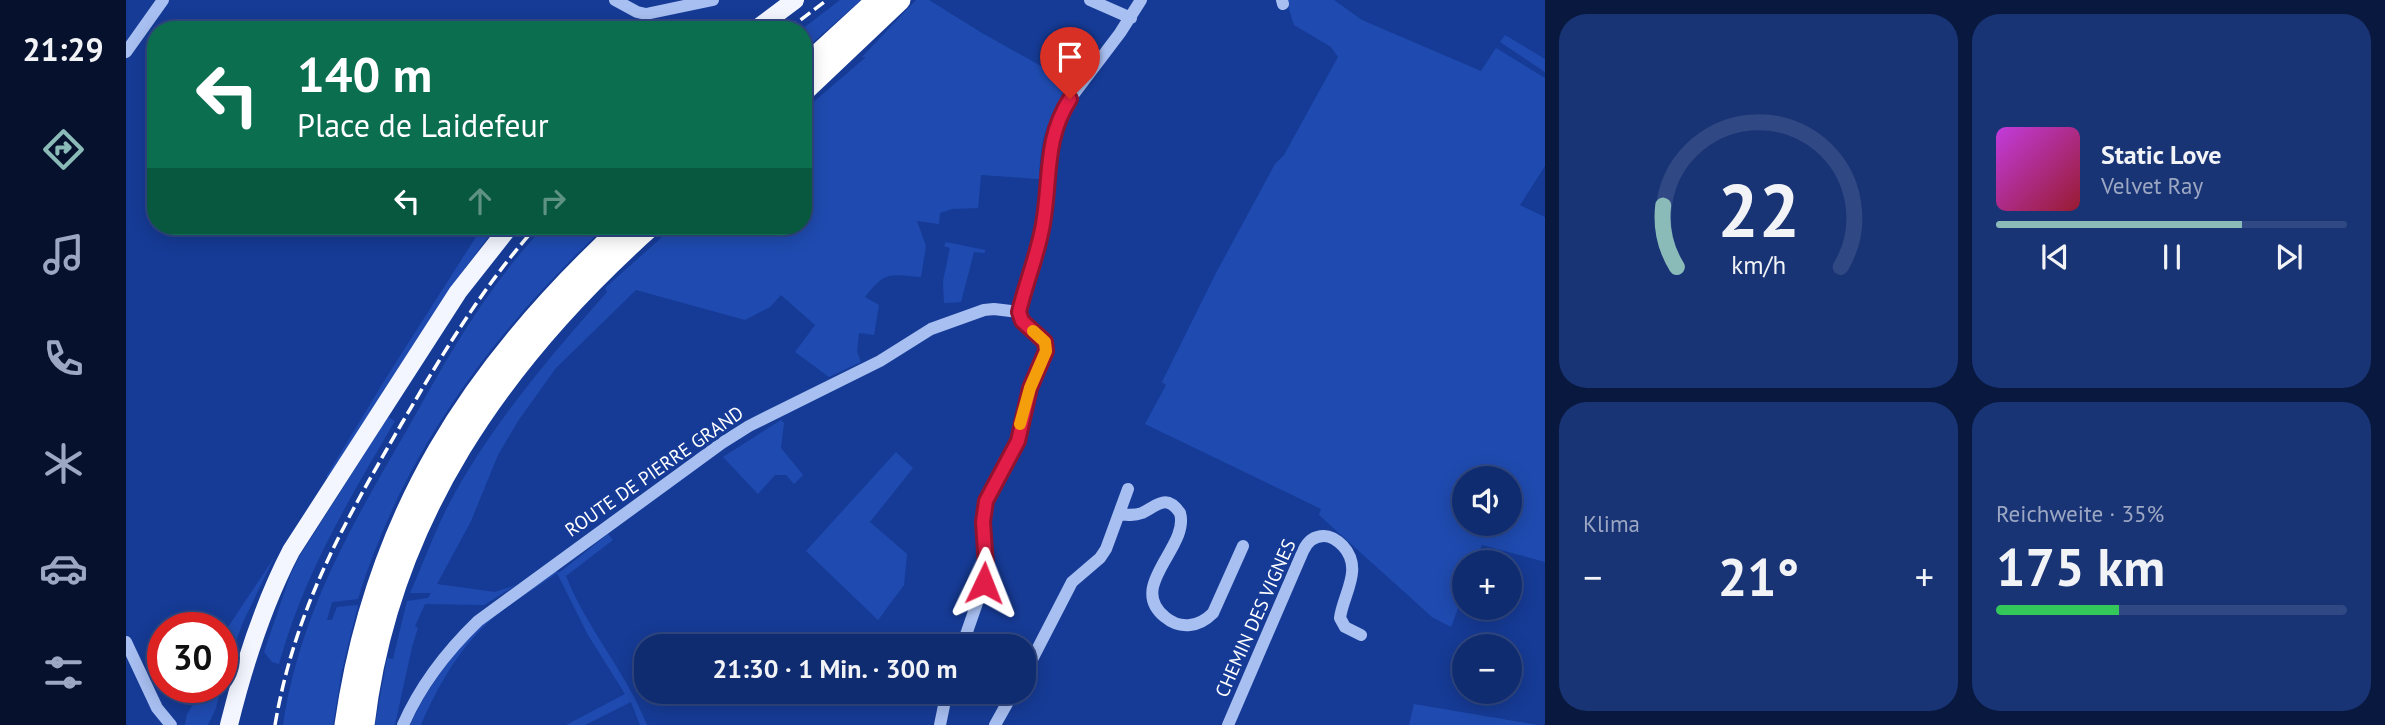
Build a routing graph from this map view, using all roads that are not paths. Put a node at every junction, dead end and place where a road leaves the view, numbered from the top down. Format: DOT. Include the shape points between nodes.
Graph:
graph roads {
  1 [pos="163,0"];
  2 [pos="615,0"];
  3 [pos="713,0"];
  4 [pos="795,0"];
  5 [pos="877,0"];
  6 [pos="900,0"];
  7 [pos="1090,0"];
  8 [pos="1141,0"];
  9 [pos="1130,18"];
  10 [pos="148,21"];
  11 [pos="767,21"];
  12 [pos="147,22"];
  13 [pos="126,52"];
  14 [pos="812,60"];
  15 [pos="812,84"];
  16 [pos="503,235"];
  17 [pos="615,235"];
  18 [pos="642,235"];
  19 [pos="1019,312"];
  20 [pos="1128,489"];
  21 [pos="1119,514"];
  22 [pos="1243,546"];
  23 [pos="966,634"];
  24 [pos="1361,635"];
  25 [pos="128,652"];
  26 [pos="1036,652"];
  27 [pos="944,704"];
  28 [pos="1007,704"];
  29 [pos="172,725"];
  30 [pos="229,725"];
  31 [pos="345,725"];
  32 [pos="364,725"];
  33 [pos="403,725"];
  34 [pos="940,725"];
  35 [pos="995,725"];
  36 [pos="1228,725"];
  1 -- 10 [label="street"];
  2 -- 3 [label="street" via="646,14"];
  4 -- 11 [label="main road"];
  5 -- 14 [label="highway"];
  6 -- 15 [label="highway"];
  7 -- 9 [label="street"];
  8 -- 9 [label="street"];
  9 -- 19 [label="street" via="1056,125 1042,229"];
  12 -- 13 [label="street"];
  16 -- 30 [label="main road" via="458,292 291,551 256,628"];
  17 -- 31 [label="highway" via="497,360 427,468 380,574 355,665"];
  18 -- 32 [label="highway" via="538,341 460,448 426,510 400,574 378,646"];
  19 -- 23 [label="street" via="1046,348 1030,388 1018,441 986,501 984,583"];
  19 -- 33 [label="street, ROUTE DE PIERRE GRAND" via="984,310 931,329 880,361 717,446 478,621 427,682"];
  20 -- 21 [label="street"];
  21 -- 22 [label="street" via="1140,514 1160,502 1171,504 1180,513 1181,528 1152,592 1160,613 1176,624 1195,624 1213,612"];
  21 -- 26 [label="street" via="1104,554 1072,582"];
  24 -- 36 [label="street, CHEMIN DES VIGNES" via="1341,621 1352,578 1348,553 1332,538 1312,539"];
  25 -- 29 [label="street" via="157,708"];
  27 -- 34 [label="street"];
  28 -- 35 [label="street"];
}
